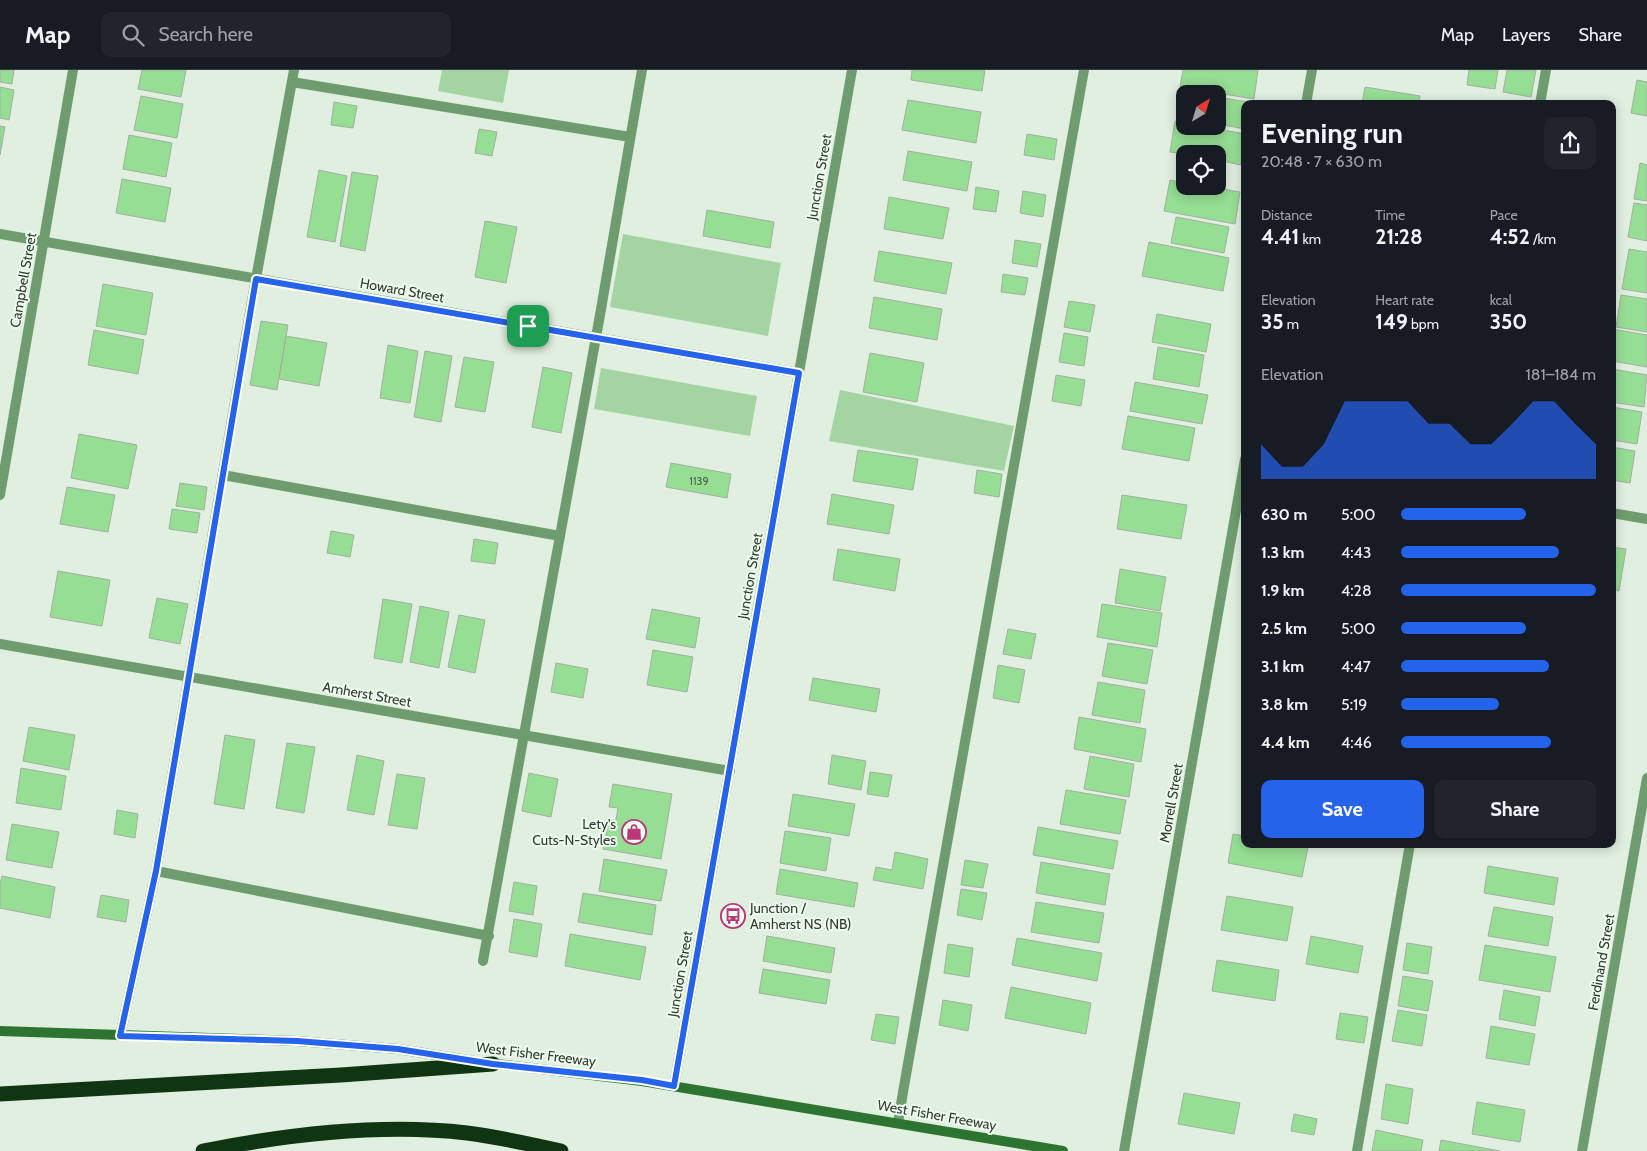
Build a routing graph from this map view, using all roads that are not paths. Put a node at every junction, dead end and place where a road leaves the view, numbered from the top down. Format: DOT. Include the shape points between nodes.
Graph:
graph roads {
  1 [pos="74,70"];
  2 [pos="294,70"];
  3 [pos="642,70"];
  4 [pos="852,70"];
  5 [pos="1084,70"];
  6 [pos="1312,70"];
  7 [pos="1546,70"];
  8 [pos="292,82"];
  9 [pos="1307,100"];
  10 [pos="1541,100"];
  11 [pos="630,137"];
  12 [pos="0,234"];
  13 [pos="44,242"];
  14 [pos="256,279"];
  15 [pos="596,338"];
  16 [pos="799,373"];
  17 [pos="223,475"];
  18 [pos="1241,482"];
  19 [pos="0,495"];
  20 [pos="1616,514"];
  21 [pos="1647,519"];
  22 [pos="560,536"];
  23 [pos="0,644"];
  24 [pos="189,676"];
  25 [pos="524,735"];
  26 [pos="730,771"];
  27 [pos="1647,778"];
  28 [pos="1409,848"];
  29 [pos="156,871"];
  30 [pos="489,936"];
  31 [pos="483,961"];
  32 [pos="0,1031"];
  33 [pos="120,1036"];
  34 [pos="493,1064"];
  35 [pos="674,1086"];
  36 [pos="0,1094"];
  37 [pos="898,1122"];
  38 [pos="203,1151"];
  39 [pos="561,1151"];
  40 [pos="1063,1151"];
  41 [pos="1124,1151"];
  42 [pos="1356,1151"];
  43 [pos="1582,1151"];
  1 -- 13 [label="street, Campbell Street"];
  2 -- 8 [label="street"];
  3 -- 11 [label="street"];
  4 -- 16 [label="street, Junction Street"];
  5 -- 37 [label="street"];
  6 -- 9 [label="street"];
  7 -- 10 [label="street"];
  8 -- 11 [label="street"];
  8 -- 14 [label="street"];
  11 -- 15 [label="street"];
  12 -- 13 [label="street, Howard Street"];
  13 -- 14 [label="street, Howard Street"];
  13 -- 19 [label="street, Campbell Street"];
  14 -- 15 [label="street, Howard Street"];
  14 -- 17 [label="street"];
  15 -- 16 [label="street, Howard Street"];
  15 -- 22 [label="street"];
  16 -- 26 [label="street, Junction Street"];
  17 -- 22 [label="street"];
  17 -- 24 [label="street"];
  18 -- 41 [label="street, Morrell Street"];
  20 -- 21 [label="street"];
  22 -- 25 [label="street"];
  23 -- 24 [label="street, Amherst Street"];
  24 -- 25 [label="street, Amherst Street"];
  24 -- 29 [label="street"];
  25 -- 26 [label="street, Amherst Street"];
  25 -- 30 [label="street"];
  26 -- 35 [label="street, Junction Street"];
  27 -- 43 [label="street, Ferdinand Street"];
  28 -- 42 [label="street"];
  29 -- 30 [label="street"];
  29 -- 33 [label="street"];
  30 -- 31 [label="street"];
  32 -- 33 [label="main road, West Fisher Freeway"];
  33 -- 34 [label="main road, West Fisher Freeway" via="352,1045"];
  34 -- 35 [label="main road, West Fisher Freeway"];
  34 -- 36 [label="highway"];
  35 -- 37 [label="main road, West Fisher Freeway"];
  37 -- 40 [label="main road, West Fisher Freeway"];
  38 -- 39 [label="highway" via="240,1143 330,1133 421,1130 468,1133"];
}
